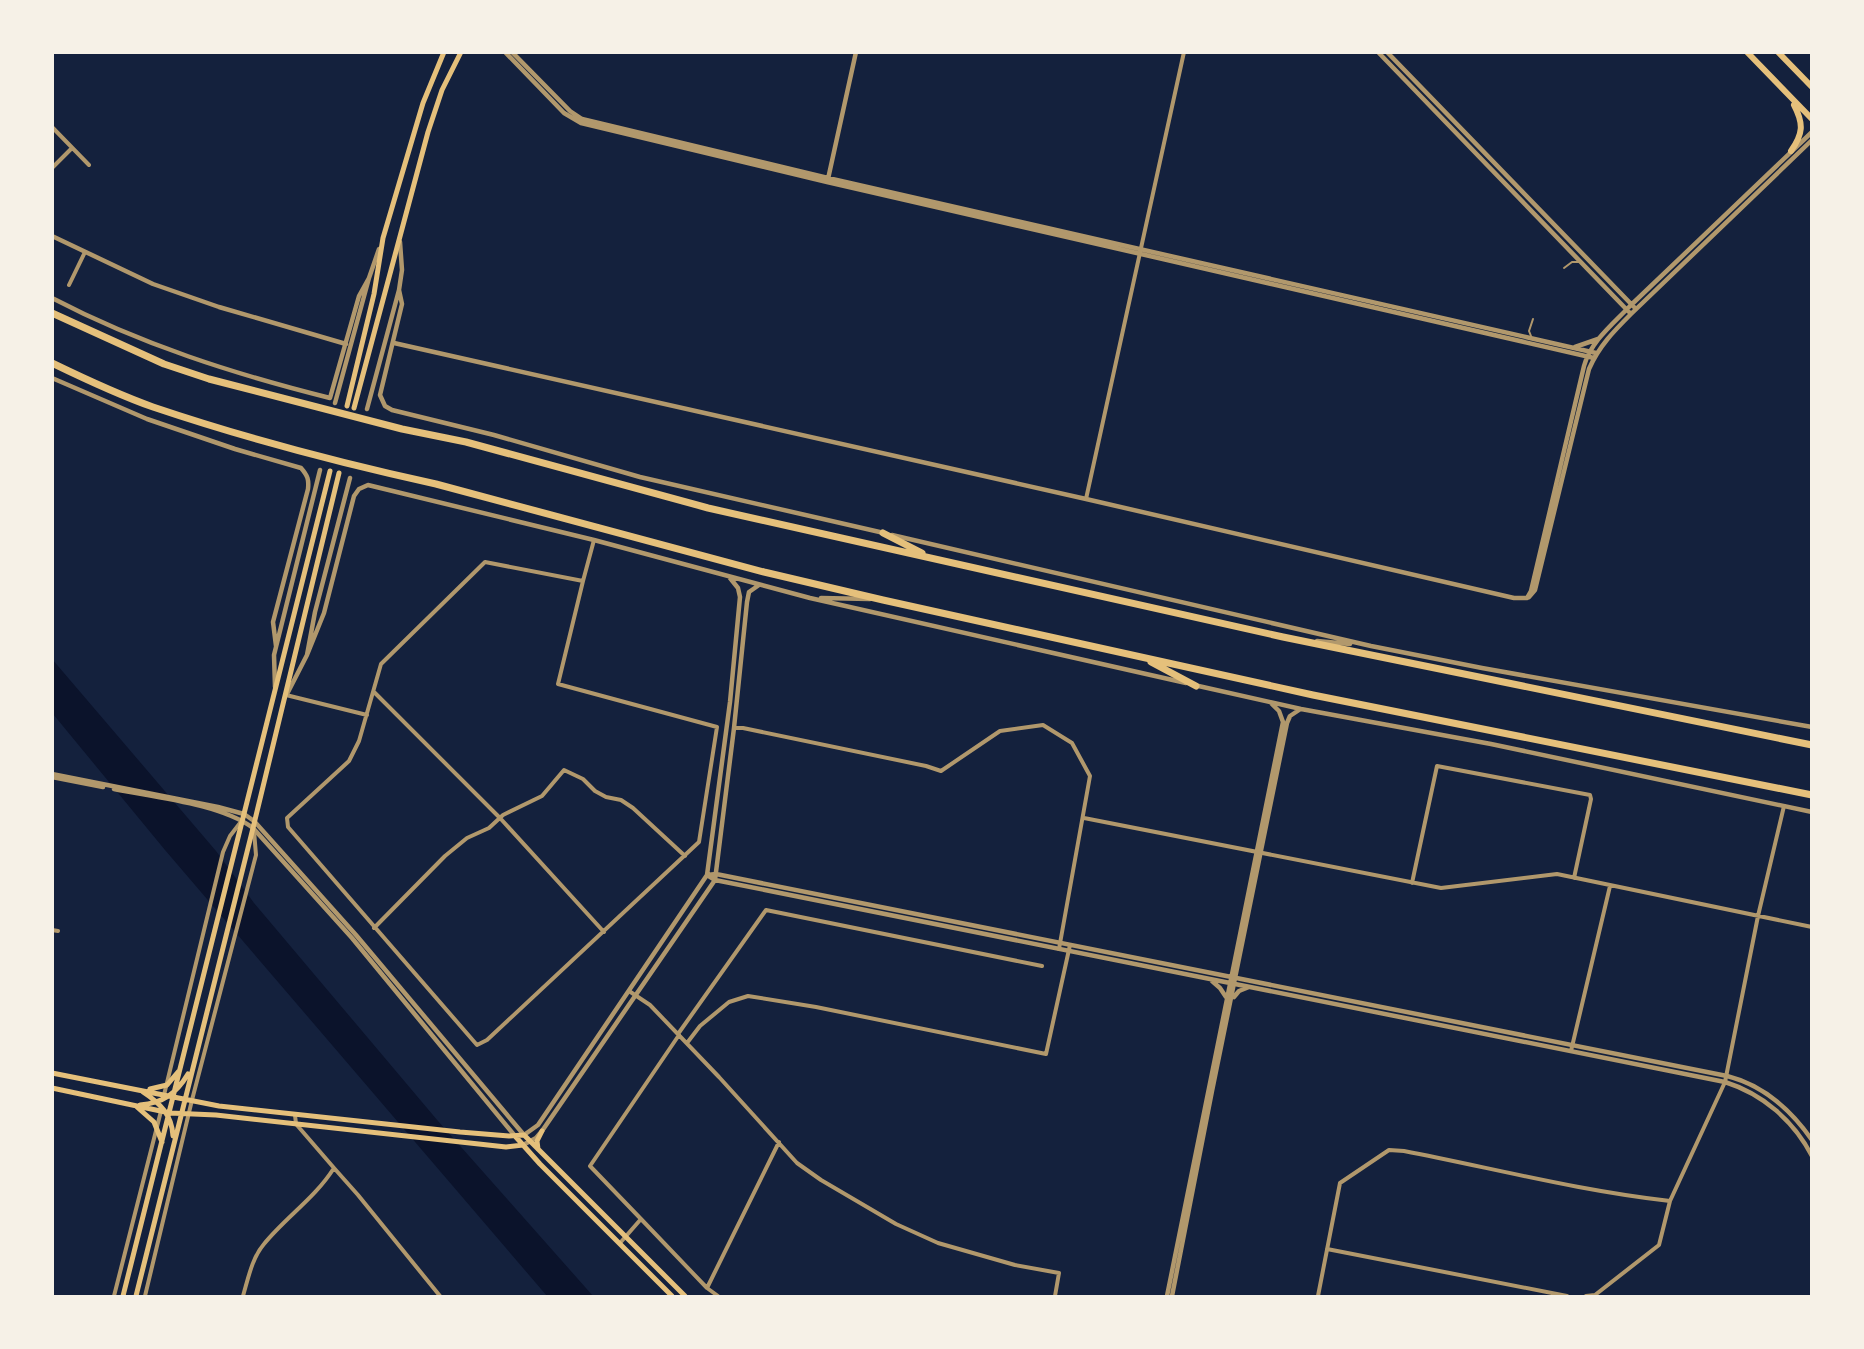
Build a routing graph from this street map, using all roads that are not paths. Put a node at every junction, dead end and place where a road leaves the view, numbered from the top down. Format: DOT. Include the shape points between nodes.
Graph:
graph roads {
  1 [pos="444,52"];
  2 [pos="461,52"];
  3 [pos="505,52"];
  4 [pos="512,52"];
  5 [pos="856,52"];
  6 [pos="1184,52"];
  7 [pos="1378,52"];
  8 [pos="1388,52"];
  9 [pos="1747,52"];
  10 [pos="1778,52"];
  11 [pos="544,74"];
  12 [pos="537,82"];
  13 [pos="1810,86"];
  14 [pos="1790,97"];
  15 [pos="1810,114"];
  16 [pos="52,127"];
  17 [pos="1812,133"];
  18 [pos="1812,140"];
  19 [pos="72,148"];
  20 [pos="1793,154"];
  21 [pos="89,165"];
  22 [pos="52,168"];
  23 [pos="827,180"];
  24 [pos="52,236"];
  25 [pos="383,238"];
  26 [pos="399,240"];
  27 [pos="1141,251"];
  28 [pos="85,252"];
  29 [pos="1581,262"];
  30 [pos="1563,268"];
  31 [pos="369,278"];
  32 [pos="69,285"];
  33 [pos="399,290"];
  34 [pos="52,298"];
  35 [pos="1632,308"];
  36 [pos="52,313"];
  37 [pos="1533,319"];
  38 [pos="1602,335"];
  39 [pos="1533,339"];
  40 [pos="394,343"];
  41 [pos="346,344"];
  42 [pos="1572,348"];
  43 [pos="1592,355"];
  44 [pos="52,363"];
  45 [pos="52,378"];
  46 [pos="335,403"];
  47 [pos="347,406"];
  48 [pos="354,408"];
  49 [pos="367,409"];
  50 [pos="320,470"];
  51 [pos="330,471"];
  52 [pos="339,473"];
  53 [pos="350,478"];
  54 [pos="1086,499"];
  55 [pos="882,533"];
  56 [pos="594,540"];
  57 [pos="932,559"];
  58 [pos="725,575"];
  59 [pos="583,581"];
  60 [pos="762,584"];
  61 [pos="810,598"];
  62 [pos="883,600"];
  63 [pos="1283,638"];
  64 [pos="276,646"];
  65 [pos="1371,646"];
  66 [pos="307,655"];
  67 [pos="1144,658"];
  68 [pos="1196,686"];
  69 [pos="373,691"];
  70 [pos="275,694"];
  71 [pos="285,697"];
  72 [pos="1270,702"];
  73 [pos="1301,709"];
  74 [pos="367,715"];
  75 [pos="1812,727"];
  76 [pos="734,728"];
  77 [pos="1812,745"];
  78 [pos="52,776"];
  79 [pos="1812,795"];
  80 [pos="1784,806"];
  81 [pos="1812,812"];
  82 [pos="243,818"];
  83 [pos="500,818"];
  84 [pos="1084,818"];
  85 [pos="254,821"];
  86 [pos="253,828"];
  87 [pos="1258,852"];
  88 [pos="685,856"];
  89 [pos="707,875"];
  90 [pos="715,877"];
  91 [pos="1574,878"];
  92 [pos="726,882"];
  93 [pos="1412,883"];
  94 [pos="1610,886"];
  95 [pos="706,892"];
  96 [pos="1758,916"];
  97 [pos="1812,927"];
  98 [pos="374,928"];
  99 [pos="604,932"];
  100 [pos="1060,943"];
  101 [pos="1069,948"];
  102 [pos="1059,949"];
  103 [pos="1042,966"];
  104 [pos="1208,979"];
  105 [pos="1234,982"];
  106 [pos="1252,984"];
  107 [pos="629,991"];
  108 [pos="637,996"];
  109 [pos="1229,1001"];
  110 [pos="678,1035"];
  111 [pos="687,1043"];
  112 [pos="1572,1049"];
  113 [pos="181,1067"];
  114 [pos="192,1068"];
  115 [pos="52,1073"];
  116 [pos="1726,1079"];
  117 [pos="167,1085"];
  118 [pos="52,1088"];
  119 [pos="139,1089"];
  120 [pos="184,1098"];
  121 [pos="192,1100"];
  122 [pos="167,1104"];
  123 [pos="133,1105"];
  124 [pos="181,1114"];
  125 [pos="189,1114"];
  126 [pos="296,1115"];
  127 [pos="296,1124"];
  128 [pos="157,1128"];
  129 [pos="542,1131"];
  130 [pos="524,1135"];
  131 [pos="515,1136"];
  132 [pos="1812,1140"];
  133 [pos="529,1142"];
  134 [pos="779,1142"];
  135 [pos="162,1144"];
  136 [pos="523,1145"];
  137 [pos="173,1146"];
  138 [pos="1810,1149"];
  139 [pos="540,1153"];
  140 [pos="1812,1156"];
  141 [pos="334,1168"];
  142 [pos="1670,1201"];
  143 [pos="641,1219"];
  144 [pos="625,1237"];
  145 [pos="620,1243"];
  146 [pos="1327,1249"];
  147 [pos="707,1288"];
  148 [pos="114,1296"];
  149 [pos="123,1296"];
  150 [pos="135,1296"];
  151 [pos="145,1296"];
  152 [pos="243,1296"];
  153 [pos="440,1296"];
  154 [pos="672,1296"];
  155 [pos="685,1296"];
  156 [pos="718,1296"];
  157 [pos="1054,1296"];
  158 [pos="1167,1296"];
  159 [pos="1172,1296"];
  160 [pos="1318,1296"];
  161 [pos="1567,1296"];
  162 [pos="1586,1296"];
  1 -- 25 [label="main road" via="423,104"];
  2 -- 26 [label="main road" via="435,110"];
  3 -- 12 [label="street"];
  4 -- 12 [label="street"];
  5 -- 23 [label="street"];
  6 -- 27 [label="street"];
  7 -- 29 [label="street"];
  8 -- 35 [label="street"];
  9 -- 14 [label="main road"];
  10 -- 13 [label="main road"];
  11 -- 12 [label="lane"];
  12 -- 23 [label="street" via="582,119"];
  14 -- 15 [label="main road"];
  14 -- 20 [label="main road" via="1803,127"];
  16 -- 19 [label="street"];
  17 -- 20 [label="street"];
  18 -- 20 [label="street"];
  19 -- 21 [label="street"];
  19 -- 22 [label="street"];
  20 -- 35 [label="street"];
  20 -- 35 [label="street" via="1650,296"];
  23 -- 27 [label="street"];
  24 -- 28 [label="street"];
  25 -- 31 [label="street"];
  25 -- 47 [label="main road"];
  26 -- 33 [label="street"];
  26 -- 48 [label="main road"];
  27 -- 39 [label="street"];
  27 -- 43 [label="street"];
  27 -- 54 [label="street"];
  28 -- 32 [label="street"];
  28 -- 41 [label="street" via="164,288"];
  29 -- 30 [label="lane"];
  29 -- 35 [label="street" via="1617,299"];
  31 -- 41 [label="street" via="359,296"];
  31 -- 46 [label="street"];
  33 -- 40 [label="street" via="402,304"];
  33 -- 49 [label="street"];
  34 -- 41 [label="street" via="172,352 250,378 330,398"];
  35 -- 38 [label="street"];
  35 -- 43 [label="street"];
  36 -- 57 [label="highway" via="164,364 209,379 708,507"];
  37 -- 39 [label="lane"];
  38 -- 42 [label="street"];
  38 -- 43 [label="street"];
  39 -- 42 [label="street"];
  40 -- 54 [label="street"];
  40 -- 55 [label="street" via="380,395 392,410 640,477"];
  42 -- 43 [label="street"];
  43 -- 54 [label="street" via="1527,598"];
  44 -- 62 [label="highway" via="151,406 288,448"];
  45 -- 64 [label="street" via="147,419 301,468 307,475 308,489 273,622"];
  50 -- 64 [label="street"];
  51 -- 70 [label="main road"];
  52 -- 71 [label="main road"];
  53 -- 66 [label="street"];
  55 -- 57 [label="highway"];
  55 -- 65 [label="street"];
  56 -- 58 [label="street"];
  56 -- 59 [label="street"];
  56 -- 66 [label="street" via="363,486 354,496 324,613"];
  57 -- 63 [label="highway"];
  58 -- 60 [label="street"];
  58 -- 89 [label="street" via="738,588 740,597"];
  59 -- 69 [label="street" via="485,562 381,664"];
  59 -- 88 [label="street" via="558,684 717,727 699,842"];
  60 -- 61 [label="street"];
  60 -- 76 [label="street" via="753,588 748,597"];
  61 -- 62 [label="street"];
  61 -- 68 [label="street"];
  62 -- 67 [label="highway"];
  63 -- 65 [label="street"];
  63 -- 77 [label="highway"];
  64 -- 70 [label="street"];
  65 -- 75 [label="street"];
  66 -- 71 [label="street"];
  67 -- 68 [label="highway"];
  67 -- 79 [label="highway"];
  68 -- 72 [label="street"];
  69 -- 74 [label="street"];
  69 -- 83 [label="street"];
  70 -- 82 [label="main road"];
  71 -- 74 [label="street"];
  71 -- 85 [label="main road"];
  72 -- 73 [label="street"];
  72 -- 87 [label="street" via="1283,722"];
  73 -- 80 [label="street" via="1491,744"];
  73 -- 87 [label="street" via="1287,723"];
  74 -- 98 [label="street" via="349,761 287,818 288,827"];
  76 -- 84 [label="street" via="941,771 1000,731 1043,725 1072,743 1090,776"];
  76 -- 90 [label="street"];
  78 -- 82 [label="street" via="176,800"];
  80 -- 81 [label="street"];
  80 -- 96 [label="street"];
  82 -- 85 [label="street"];
  82 -- 86 [label="street"];
  82 -- 113 [label="main road"];
  82 -- 117 [label="street" via="222,854"];
  83 -- 88 [label="street" via="542,796 564,770 584,779 595,791 633,808"];
  83 -- 98 [label="street" via="445,856"];
  83 -- 99 [label="street"];
  84 -- 87 [label="street"];
  84 -- 100 [label="street"];
  85 -- 86 [label="main road"];
  85 -- 130 [label="street" via="356,935"];
  86 -- 114 [label="main road"];
  86 -- 121 [label="street" via="256,855"];
  86 -- 131 [label="street" via="352,939"];
  87 -- 93 [label="street"];
  87 -- 105 [label="street"];
  88 -- 99 [label="street"];
  89 -- 90 [label="street"];
  89 -- 107 [label="street"];
  90 -- 92 [label="street"];
  90 -- 95 [label="street"];
  90 -- 100 [label="street"];
  91 -- 93 [label="street" via="1557,874 1442,888"];
  91 -- 93 [label="street" via="1590,795 1437,766"];
  91 -- 94 [label="street"];
  92 -- 95 [label="street"];
  92 -- 102 [label="street"];
  94 -- 96 [label="street"];
  94 -- 112 [label="street"];
  95 -- 108 [label="street"];
  96 -- 97 [label="street"];
  96 -- 116 [label="street"];
  98 -- 99 [label="street" via="477,1046"];
  100 -- 101 [label="street"];
  100 -- 102 [label="street"];
  101 -- 102 [label="street"];
  101 -- 104 [label="street"];
  101 -- 105 [label="street"];
  101 -- 111 [label="street" via="1046,1054 748,996 729,1002 700,1026"];
  103 -- 110 [label="street" via="766,910"];
  104 -- 105 [label="street"];
  104 -- 109 [label="street"];
  105 -- 106 [label="street"];
  105 -- 109 [label="street"];
  106 -- 109 [label="street"];
  106 -- 112 [label="street"];
  107 -- 108 [label="street"];
  107 -- 130 [label="street" via="538,1125"];
  108 -- 110 [label="street"];
  108 -- 129 [label="street"];
  109 -- 158 [label="street"];
  109 -- 159 [label="street"];
  110 -- 111 [label="street"];
  110 -- 143 [label="street" via="590,1166"];
  111 -- 134 [label="street"];
  112 -- 116 [label="street"];
  113 -- 117 [label="main road"];
  113 -- 122 [label="main road"];
  114 -- 120 [label="main road"];
  114 -- 122 [label="main road"];
  115 -- 119 [label="main road"];
  116 -- 132 [label="street" via="1750,1084 1773,1098"];
  116 -- 138 [label="street" via="1773,1107"];
  116 -- 142 [label="street"];
  117 -- 119 [label="main road"];
  117 -- 122 [label="street"];
  118 -- 123 [label="main road"];
  119 -- 122 [label="main road"];
  119 -- 122 [label="main road"];
  120 -- 121 [label="main road"];
  120 -- 122 [label="main road"];
  120 -- 124 [label="main road"];
  121 -- 125 [label="street"];
  121 -- 126 [label="main road"];
  122 -- 123 [label="main road"];
  122 -- 123 [label="main road"];
  122 -- 124 [label="main road"];
  122 -- 128 [label="street"];
  122 -- 135 [label="main road"];
  122 -- 137 [label="main road"];
  123 -- 128 [label="main road" via="151,1118"];
  124 -- 125 [label="main road"];
  124 -- 137 [label="main road"];
  125 -- 127 [label="main road"];
  125 -- 151 [label="street"];
  126 -- 127 [label="street"];
  126 -- 131 [label="main road"];
  127 -- 136 [label="main road"];
  127 -- 141 [label="street"];
  128 -- 135 [label="main road"];
  128 -- 148 [label="street"];
  129 -- 133 [label="street"];
  129 -- 139 [label="main road" via="537,1141"];
  130 -- 131 [label="main road"];
  130 -- 133 [label="main road"];
  131 -- 136 [label="main road"];
  133 -- 136 [label="street"];
  133 -- 139 [label="main road"];
  134 -- 147 [label="street"];
  134 -- 157 [label="street" via="821,1180 900,1226 976,1255 1059,1272"];
  135 -- 149 [label="main road"];
  136 -- 145 [label="main road"];
  137 -- 150 [label="main road"];
  138 -- 140 [label="street"];
  139 -- 144 [label="main road"];
  141 -- 152 [label="street" via="323,1186 262,1245"];
  141 -- 153 [label="street"];
  142 -- 146 [label="street" via="1389,1150 1340,1183"];
  142 -- 162 [label="street" via="1659,1245 1595,1295"];
  143 -- 144 [label="street"];
  143 -- 147 [label="street"];
  144 -- 145 [label="street"];
  144 -- 155 [label="main road"];
  145 -- 154 [label="main road"];
  146 -- 160 [label="street"];
  146 -- 161 [label="street"];
  147 -- 156 [label="street"];
}
